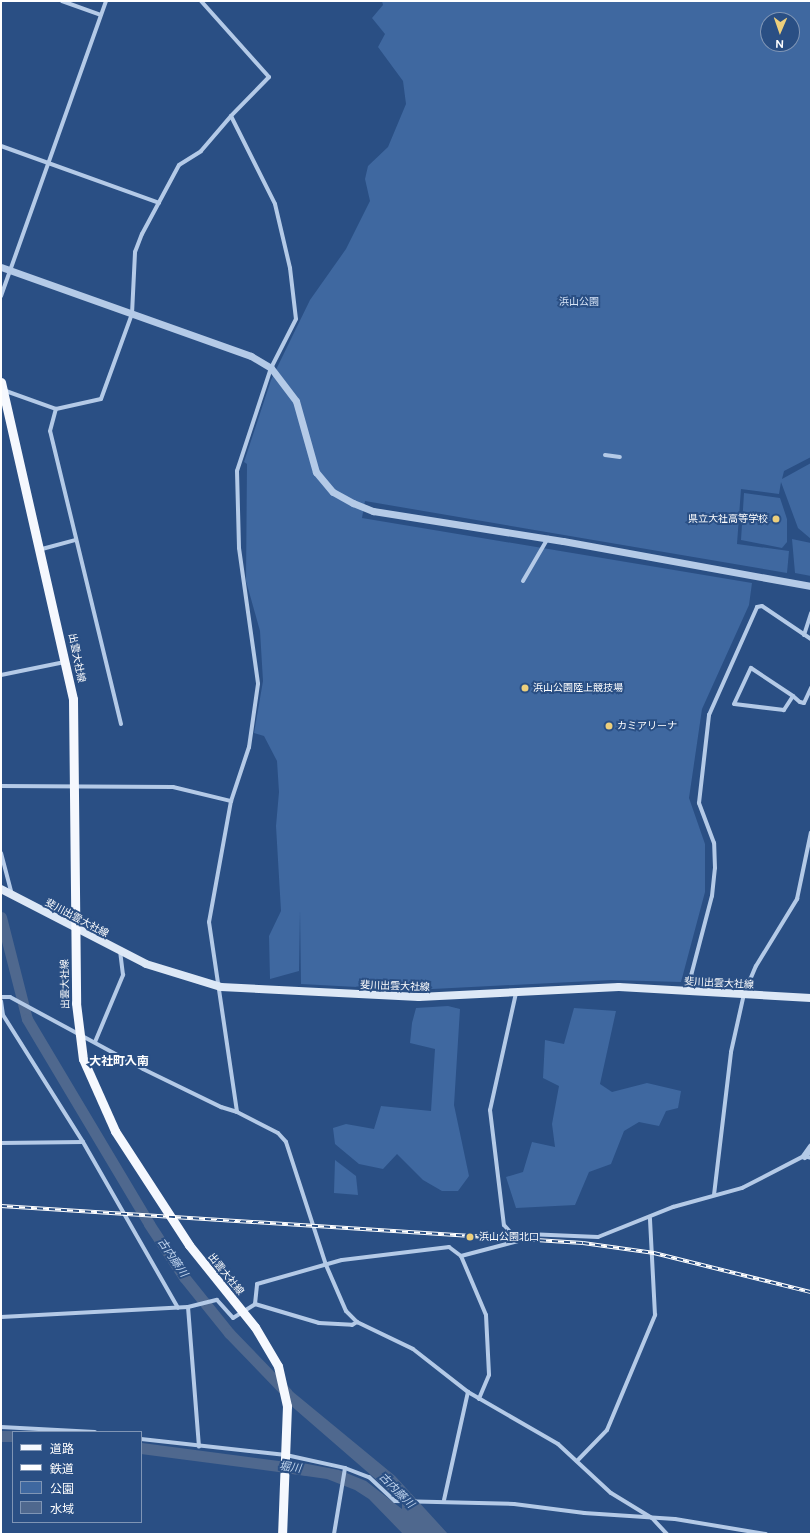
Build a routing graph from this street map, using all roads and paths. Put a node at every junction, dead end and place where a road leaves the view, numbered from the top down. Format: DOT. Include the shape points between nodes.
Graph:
graph roads {
  1 [pos="62,1"];
  2 [pos="106,1"];
  3 [pos="201,1"];
  4 [pos="100,14"];
  5 [pos="231,116"];
  6 [pos="1,146"];
  7 [pos="49,163"];
  8 [pos="159,203"];
  9 [pos="1,267"];
  10 [pos="10,270"];
  11 [pos="1,296"];
  12 [pos="132,314"];
  13 [pos="271,368"];
  14 [pos="2,387"];
  15 [pos="56,409"];
  16 [pos="605,455"];
  17 [pos="620,457"];
  18 [pos="548,538"];
  19 [pos="76,540"];
  20 [pos="42,549"];
  21 [pos="523,581"];
  22 [pos="811,586"];
  23 [pos="811,613"];
  24 [pos="804,635"];
  25 [pos="811,639"];
  26 [pos="67,661"];
  27 [pos="1,676"];
  28 [pos="811,688"];
  29 [pos="793,696"];
  30 [pos="121,724"];
  31 [pos="1,786"];
  32 [pos="74,788"];
  33 [pos="231,801"];
  34 [pos="811,832"];
  35 [pos="1,853"];
  36 [pos="1,889"];
  37 [pos="11,894"];
  38 [pos="75,929"];
  39 [pos="120,951"];
  40 [pos="221,987"];
  41 [pos="686,991"];
  42 [pos="516,993"];
  43 [pos="744,994"];
  44 [pos="1,997"];
  45 [pos="811,998"];
  46 [pos="1,1001"];
  47 [pos="78,1034"];
  48 [pos="95,1042"];
  49 [pos="237,1112"];
  50 [pos="83,1142"];
  51 [pos="1,1143"];
  52 [pos="811,1146"];
  53 [pos="807,1157"];
  54 [pos="714,1195"];
  55 [pos="650,1218"];
  56 [pos="527,1234"];
  57 [pos="461,1256"];
  58 [pos="326,1265"];
  59 [pos="255,1304"];
  60 [pos="188,1307"];
  61 [pos="178,1308"];
  62 [pos="242,1311"];
  63 [pos="1,1317"];
  64 [pos="357,1322"];
  65 [pos="468,1392"];
  66 [pos="479,1399"];
  67 [pos="1,1427"];
  68 [pos="76,1431"];
  69 [pos="142,1439"];
  70 [pos="199,1448"];
  71 [pos="285,1458"];
  72 [pos="577,1461"];
  73 [pos="344,1470"];
  74 [pos="444,1500"];
  75 [pos="652,1518"];
  76 [pos="282,1534"];
  77 [pos="334,1534"];
  78 [pos="668,1534"];
  79 [pos="766,1534"];
  1 -- 4 [label="street"];
  2 -- 4 [label="street"];
  3 -- 5 [label="street" via="269,77"];
  4 -- 7 [label="street"];
  5 -- 8 [label="street" via="201,151 179,165"];
  5 -- 13 [label="street" via="275,204 290,268 296,319"];
  6 -- 7 [label="street"];
  7 -- 8 [label="street"];
  7 -- 10 [label="street"];
  8 -- 12 [label="street" via="134,252"];
  9 -- 10 [label="street"];
  10 -- 11 [label="street"];
  10 -- 12 [label="street"];
  12 -- 13 [label="street" via="251,356"];
  12 -- 15 [label="street" via="101,399"];
  13 -- 18 [label="street" via="296,401 309,455 316,472 333,492 373,511"];
  13 -- 33 [label="street" via="237,471 239,548 258,684 249,747"];
  14 -- 15 [label="street"];
  14 -- 20 [label="main road, 出雲大社線"];
  15 -- 19 [label="street" via="50,431"];
  16 -- 17 [label="street"];
  18 -- 21 [label="street"];
  18 -- 22 [label="street"];
  19 -- 20 [label="street"];
  19 -- 30 [label="street"];
  20 -- 26 [label="main road, 出雲大社線"];
  23 -- 24 [label="street"];
  24 -- 25 [label="street"];
  24 -- 41 [label="street" via="762,606 757,607 709,715 699,803 714,843 716,868 712,896"];
  26 -- 27 [label="street"];
  26 -- 32 [label="main road, 出雲大社線" via="74,706"];
  28 -- 29 [label="street" via="804,703"];
  29 -- 29 [label="street" via="751,668 734,704 784,710"];
  31 -- 32 [label="street"];
  32 -- 33 [label="street" via="172,787"];
  32 -- 38 [label="main road, 出雲大社線"];
  33 -- 40 [label="street" via="209,922"];
  34 -- 43 [label="street" via="797,899 756,966"];
  35 -- 37 [label="street"];
  36 -- 37 [label="main road, 斐川出雲大社線"];
  37 -- 38 [label="main road, 斐川出雲大社線"];
  38 -- 39 [label="main road, 斐川出雲大社線"];
  38 -- 47 [label="main road, 出雲大社線"];
  39 -- 40 [label="main road, 斐川出雲大社線" via="167,973"];
  39 -- 48 [label="street" via="123,975"];
  40 -- 42 [label="main road, 斐川出雲大社線" via="418,997"];
  40 -- 49 [label="street"];
  41 -- 42 [label="main road, 斐川出雲大社線" via="619,987"];
  41 -- 43 [label="main road, 斐川出雲大社線"];
  42 -- 56 [label="street" via="490,1110 504,1225 510,1232"];
  43 -- 45 [label="main road, 斐川出雲大社線"];
  43 -- 54 [label="street" via="731,1052"];
  44 -- 47 [label="street" via="7,997 32,1009"];
  46 -- 50 [label="street" via="3,1014"];
  47 -- 48 [label="street"];
  47 -- 62 [label="main road, 出雲大社線" via="83,1059 116,1131 189,1245"];
  48 -- 49 [label="street" via="221,1107"];
  49 -- 58 [label="street" via="278,1133 286,1142"];
  50 -- 51 [label="street"];
  50 -- 61 [label="street"];
  52 -- 53 [label="street"];
  53 -- 54 [label="street" via="767,1178"];
  54 -- 55 [label="street"];
  55 -- 56 [label="street" via="598,1237"];
  55 -- 72 [label="street" via="655,1315 606,1430"];
  56 -- 57 [label="street" via="518,1241"];
  57 -- 58 [label="street" via="449,1247 386,1253"];
  57 -- 66 [label="street" via="486,1315 489,1375"];
  58 -- 59 [label="street" via="258,1284"];
  58 -- 64 [label="street" via="346,1312"];
  59 -- 62 [label="street"];
  59 -- 64 [label="street" via="319,1323 352,1325"];
  60 -- 61 [label="street"];
  60 -- 62 [label="street" via="217,1300 233,1318"];
  60 -- 70 [label="street"];
  61 -- 63 [label="street"];
  62 -- 71 [label="main road, 出雲大社線" via="270,1350 278,1366 287,1425"];
  64 -- 65 [label="street" via="413,1349"];
  65 -- 66 [label="street"];
  65 -- 74 [label="street"];
  66 -- 72 [label="street" via="541,1433"];
  67 -- 68 [label="street"];
  69 -- 70 [label="street"];
  70 -- 71 [label="street"];
  71 -- 73 [label="street"];
  71 -- 76 [label="main road, 出雲大社線"];
  72 -- 75 [label="street" via="611,1493"];
  73 -- 74 [label="street" via="369,1477 398,1500"];
  73 -- 77 [label="street"];
  74 -- 75 [label="street"];
  75 -- 78 [label="street"];
  75 -- 79 [label="street"];
}
